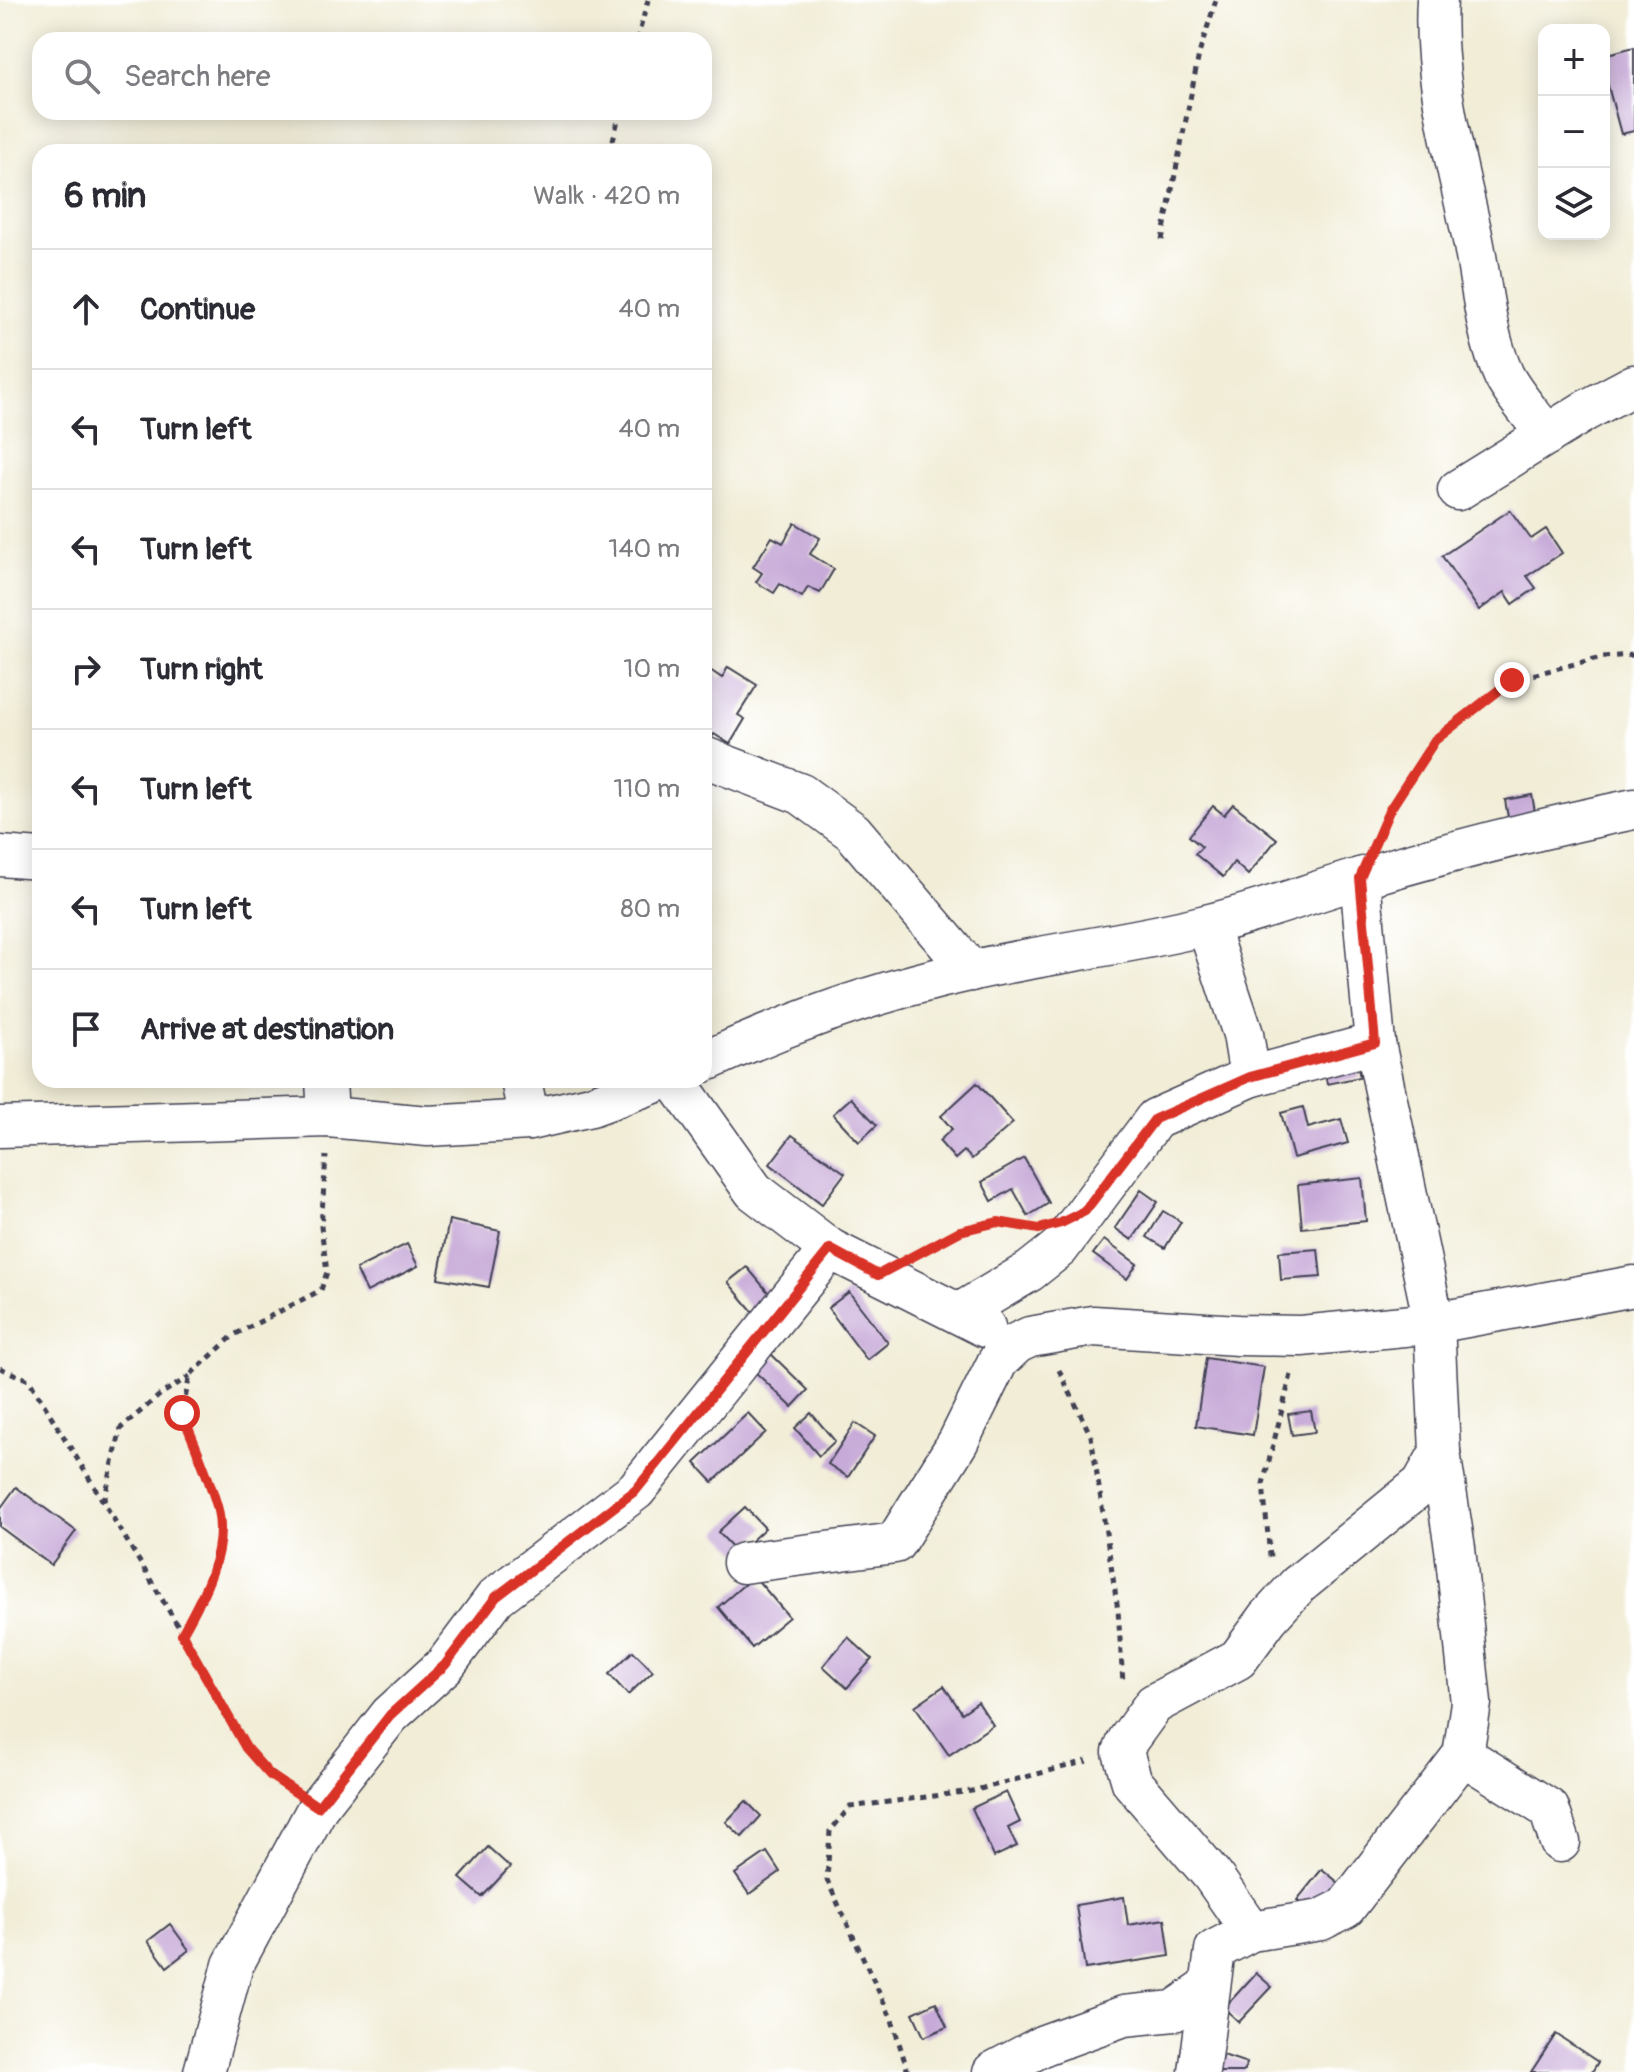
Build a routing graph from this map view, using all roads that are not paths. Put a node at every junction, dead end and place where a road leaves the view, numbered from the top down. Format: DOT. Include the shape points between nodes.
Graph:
graph roads {
  1 [pos="1437,0"];
  2 [pos="1634,385"];
  3 [pos="1547,435"];
  4 [pos="1458,490"];
  5 [pos="712,760"];
  6 [pos="1634,809"];
  7 [pos="0,856"];
  8 [pos="32,858"];
  9 [pos="1360,878"];
  10 [pos="1207,925"];
  11 [pos="971,971"];
  12 [pos="1375,1043"];
  13 [pos="712,1058"];
  14 [pos="1250,1077"];
  15 [pos="523,1088"];
  16 [pos="640,1088"];
  17 [pos="681,1088"];
  18 [pos="327,1098"];
  19 [pos="529,1120"];
  20 [pos="0,1127"];
  21 [pos="830,1249"];
  22 [pos="1634,1286"];
  23 [pos="960,1313"];
  24 [pos="1434,1323"];
  25 [pos="1023,1340"];
  26 [pos="1440,1452"];
  27 [pos="743,1563"];
  28 [pos="1463,1755"];
  29 [pos="1560,1842"];
  30 [pos="1251,1931"];
  31 [pos="1209,1987"];
  32 [pos="204,2072"];
  33 [pos="993,2072"];
  34 [pos="1199,2072"];
  1 -- 3 [label="street" via="1442,83 1495,347 1504,376"];
  2 -- 3 [label="street"];
  3 -- 4 [label="street"];
  5 -- 11 [label="street" via="801,794 853,832"];
  6 -- 9 [label="street"];
  7 -- 8 [label="street"];
  9 -- 10 [label="street"];
  9 -- 12 [label="street"];
  10 -- 11 [label="street"];
  10 -- 14 [label="street" via="1243,1034"];
  11 -- 13 [label="street" via="838,1007"];
  12 -- 14 [label="street"];
  12 -- 24 [label="street"];
  14 -- 23 [label="street" via="1155,1119 1059,1248"];
  15 -- 19 [label="street"];
  16 -- 19 [label="street"];
  17 -- 21 [label="street" via="754,1191"];
  18 -- 19 [label="street" via="428,1126"];
  18 -- 20 [label="street"];
  21 -- 23 [label="street"];
  21 -- 32 [label="street" via="636,1490 496,1597 445,1665 390,1715 318,1807 233,1965"];
  22 -- 24 [label="street"];
  23 -- 25 [label="street"];
  24 -- 25 [label="street" via="1301,1336 1093,1326"];
  24 -- 26 [label="street"];
  25 -- 27 [label="street" via="998,1361 958,1442 895,1543"];
  26 -- 28 [label="street" via="1471,1703"];
  26 -- 30 [label="street" via="1422,1484 1298,1585 1238,1659 1154,1704 1125,1746 1132,1782 1212,1875"];
  28 -- 29 [label="street" via="1549,1809"];
  28 -- 30 [label="street" via="1345,1908 1321,1920"];
  30 -- 31 [label="street" via="1215,1950"];
  31 -- 33 [label="street" via="1174,2011 1124,2016 1044,2045"];
  31 -- 34 [label="street"];
}
